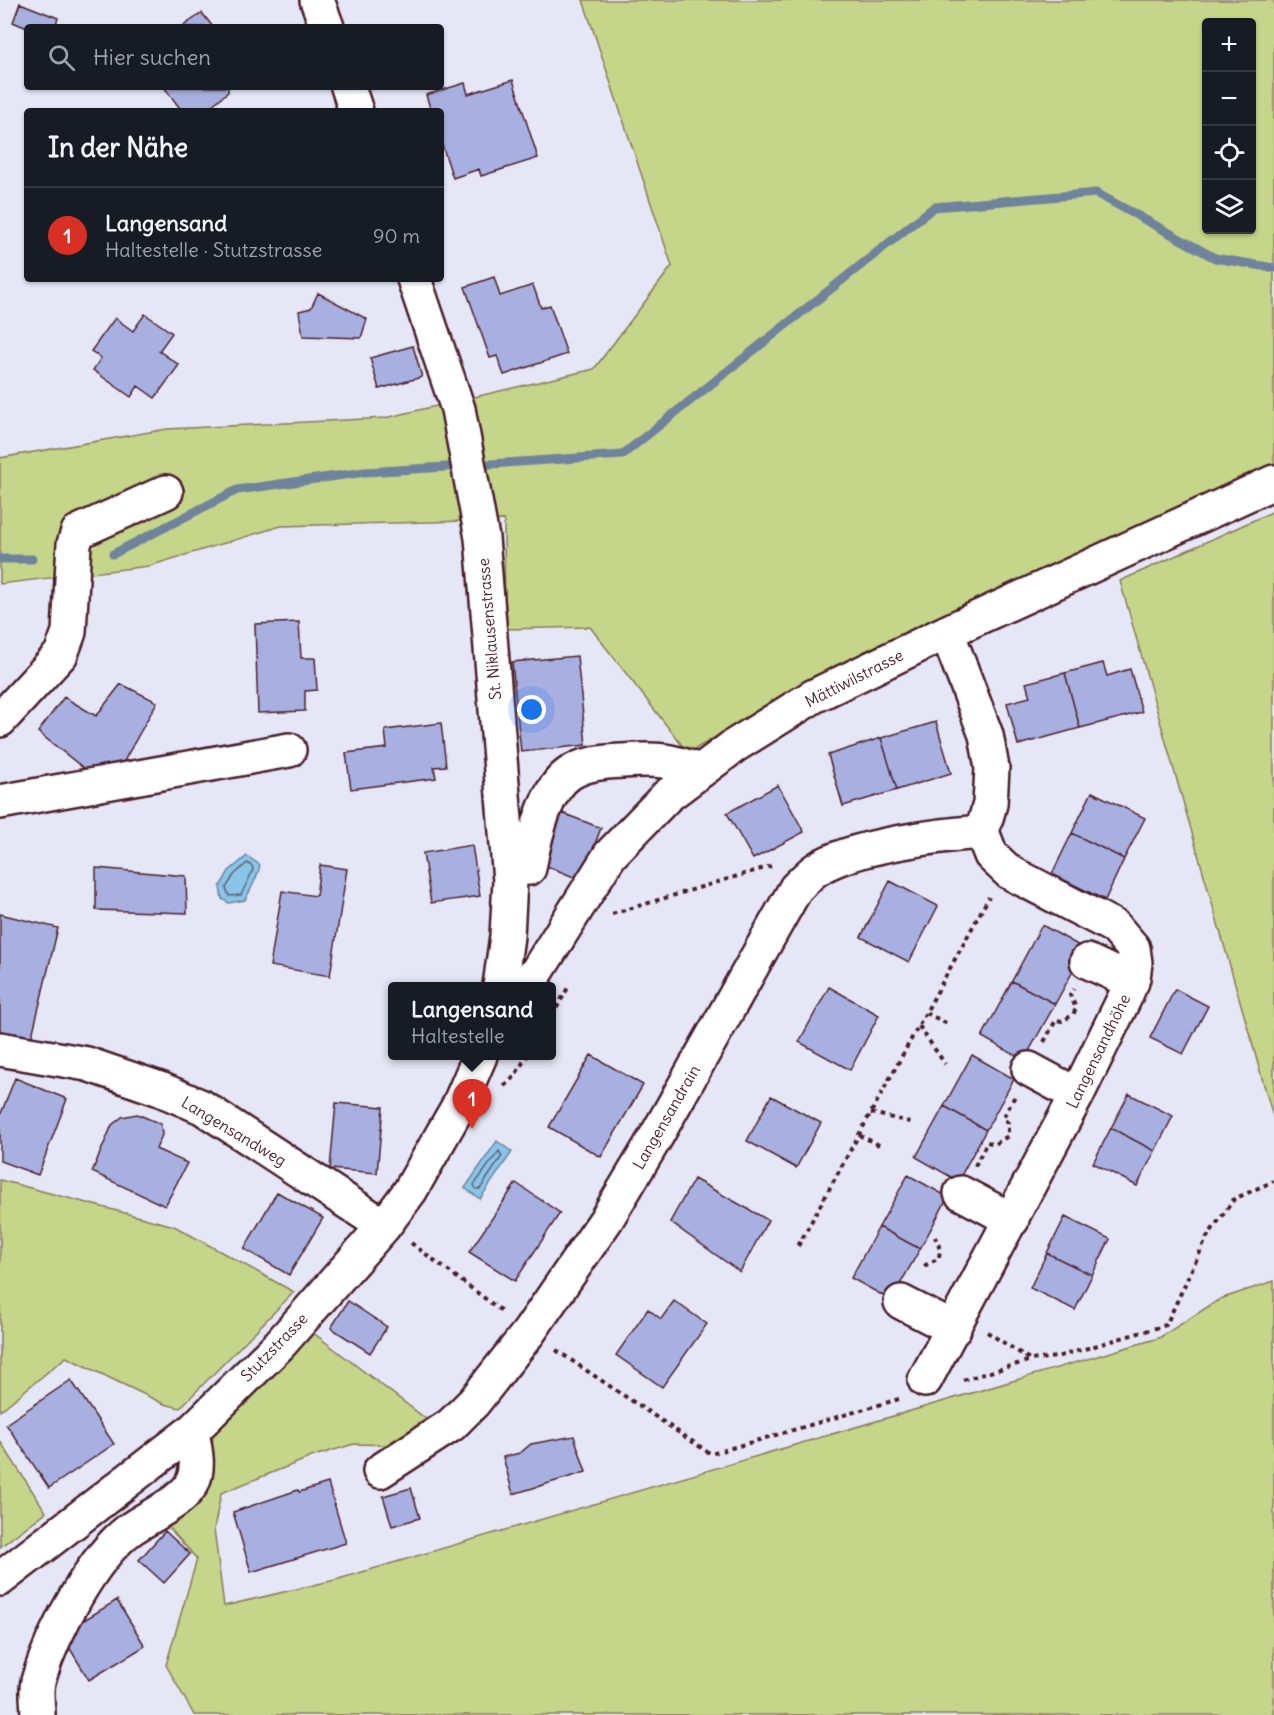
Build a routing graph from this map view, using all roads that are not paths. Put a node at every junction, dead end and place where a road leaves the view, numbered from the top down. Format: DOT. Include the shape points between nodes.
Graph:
graph roads {
  1 [pos="317,0"];
  2 [pos="326,24"];
  3 [pos="349,90"];
  4 [pos="355,108"];
  5 [pos="415,282"];
  6 [pos="1274,482"];
  7 [pos="166,492"];
  8 [pos="947,632"];
  9 [pos="0,720"];
  10 [pos="289,750"];
  11 [pos="699,771"];
  12 [pos="0,802"];
  13 [pos="982,832"];
  14 [pos="509,869"];
  15 [pos="1088,961"];
  16 [pos="501,982"];
  17 [pos="525,982"];
  18 [pos="1132,982"];
  19 [pos="0,1049"];
  20 [pos="478,1060"];
  21 [pos="1029,1070"];
  22 [pos="1077,1095"];
  23 [pos="961,1193"];
  24 [pos="1012,1220"];
  25 [pos="384,1226"];
  26 [pos="901,1302"];
  27 [pos="958,1321"];
  28 [pos="915,1388"];
  29 [pos="192,1431"];
  30 [pos="380,1471"];
  31 [pos="0,1579"];
  32 [pos="38,1715"];
  1 -- 2 [label="street"];
  3 -- 4 [label="street"];
  5 -- 14 [label="street, St. Niklausenstrasse" via="458,409 482,538"];
  6 -- 8 [label="street, Mättiwilstrasse"];
  7 -- 9 [label="street" via="78,532 69,632 61,654"];
  8 -- 11 [label="street, Mättiwilstrasse" via="814,696"];
  8 -- 13 [label="street" via="986,735 992,768 990,804"];
  10 -- 12 [label="street"];
  11 -- 14 [label="street" via="671,760 655,760 596,763 570,773 555,788 538,827 530,868"];
  11 -- 17 [label="street, Mättiwilstrasse" via="667,796 610,855 537,973"];
  13 -- 18 [label="street, Langensandhöhe" via="991,855 1010,872 1096,915 1122,934 1133,948"];
  13 -- 30 [label="street, Langensandrain" via="928,837 852,855 818,869 796,888 606,1220 529,1332 451,1425"];
  14 -- 16 [label="street, St. Niklausenstrasse"];
  15 -- 18 [label="street"];
  18 -- 22 [label="street, Langensandhöhe"];
  19 -- 25 [label="street, Langensandweg" via="87,1064 202,1107"];
  20 -- 25 [label="street, Stutzstrasse" via="436,1147"];
  21 -- 22 [label="street"];
  22 -- 24 [label="street, Langensandhöhe"];
  23 -- 24 [label="street"];
  24 -- 27 [label="street, Langensandhöhe"];
  25 -- 29 [label="street, Stutzstrasse" via="280,1344"];
  26 -- 27 [label="street"];
  27 -- 28 [label="street, Langensandhöhe"];
  29 -- 31 [label="street, Stutzstrasse"];
  29 -- 32 [label="street" via="197,1462 193,1482 174,1502 129,1529 100,1561 68,1610 38,1681"];
}
